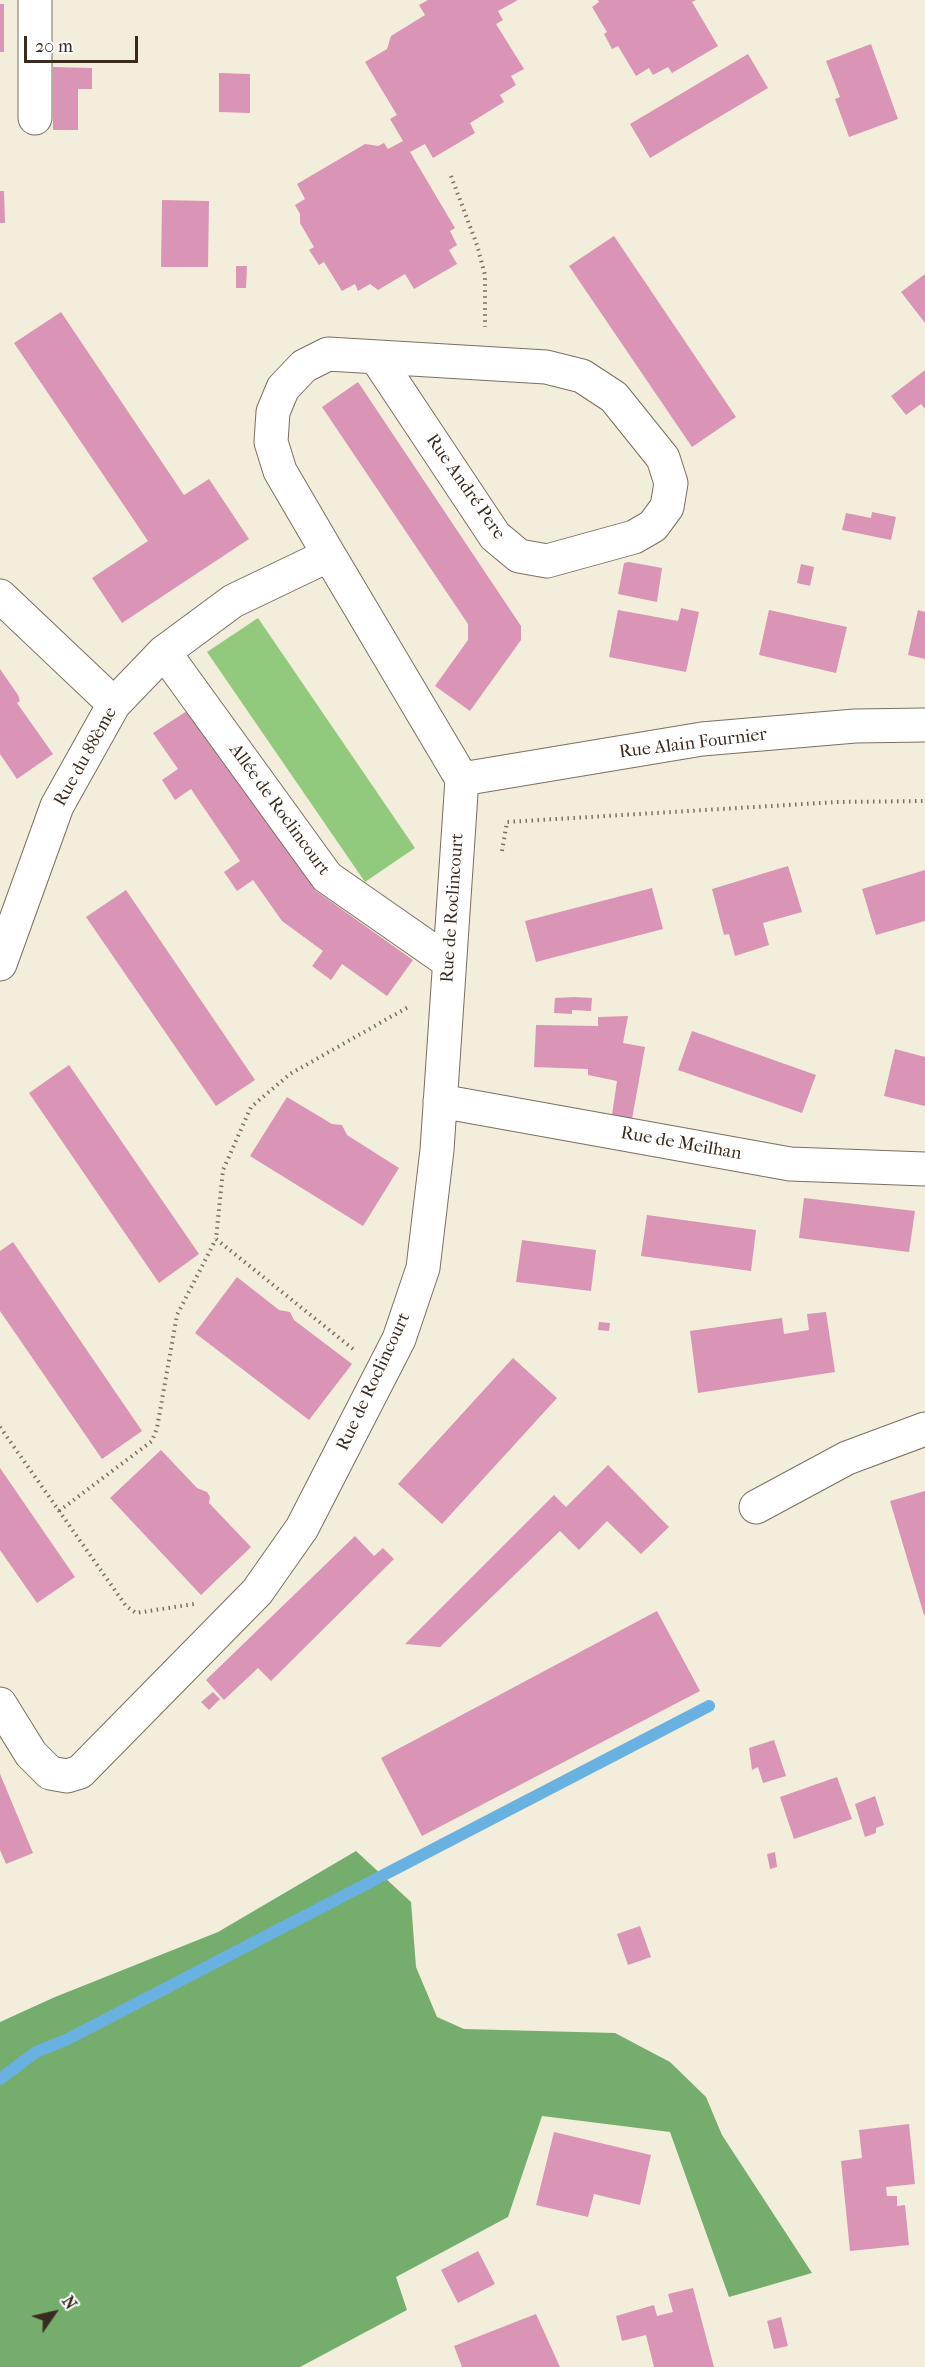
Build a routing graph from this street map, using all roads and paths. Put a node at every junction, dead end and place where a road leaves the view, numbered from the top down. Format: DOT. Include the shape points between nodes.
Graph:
graph roads {
  1 [pos="35,0"];
  2 [pos="35,118"];
  3 [pos="451,176"];
  4 [pos="376,357"];
  5 [pos="485,364"];
  6 [pos="330,555"];
  7 [pos="0,597"];
  8 [pos="164,652"];
  9 [pos="114,704"];
  10 [pos="925,725"];
  11 [pos="462,778"];
  12 [pos="925,801"];
  13 [pos="502,850"];
  14 [pos="0,964"];
  15 [pos="448,973"];
  16 [pos="440,1101"];
  17 [pos="925,1169"];
  18 [pos="216,1239"];
  19 [pos="382,1372"];
  20 [pos="0,1426"];
  21 [pos="925,1429"];
  22 [pos="756,1507"];
  23 [pos="59,1510"];
  24 [pos="199,1603"];
  25 [pos="0,1704"];
  1 -- 2 [label="street"];
  3 -- 5 [label="path" via="485,275"];
  4 -- 5 [label="street, Rue André Pere"];
  4 -- 5 [label="street, Rue André Pere" via="495,536 519,556 547,561 634,537 653,526 667,507 671,483 663,458 614,397 582,376 546,367"];
  4 -- 6 [label="street, Rue André Pere" via="328,354 304,366 283,388 273,412 271,442 279,471"];
  6 -- 8 [label="street, Rue du 88ème" via="233,601"];
  6 -- 11 [label="street"];
  7 -- 9 [label="street"];
  8 -- 9 [label="street, Rue du 88ème"];
  8 -- 15 [label="street, Allée de Roclincourt" via="327,877"];
  9 -- 14 [label="street, Rue du 88ème" via="57,807"];
  10 -- 11 [label="street, Rue Alain Fournier" via="855,726 702,739"];
  11 -- 15 [label="street, Rue de Roclincourt"];
  12 -- 13 [label="path" via="837,802 507,822"];
  15 -- 16 [label="street, Rue de Roclincourt"];
  15 -- 18 [label="path" via="290,1074 251,1107 223,1170"];
  16 -- 17 [label="street, Rue de Meilhan" via="790,1164"];
  16 -- 19 [label="street, Rue de Roclincourt" via="423,1268 399,1340"];
  18 -- 19 [label="path"];
  18 -- 23 [label="path" via="177,1315 152,1441"];
  19 -- 25 [label="street, Rue de Roclincourt" via="302,1528 257,1593 80,1772 67,1776 50,1773 31,1754"];
  20 -- 23 [label="path"];
  21 -- 22 [label="street" via="847,1458"];
  23 -- 24 [label="path" via="126,1606 136,1613"];
}
